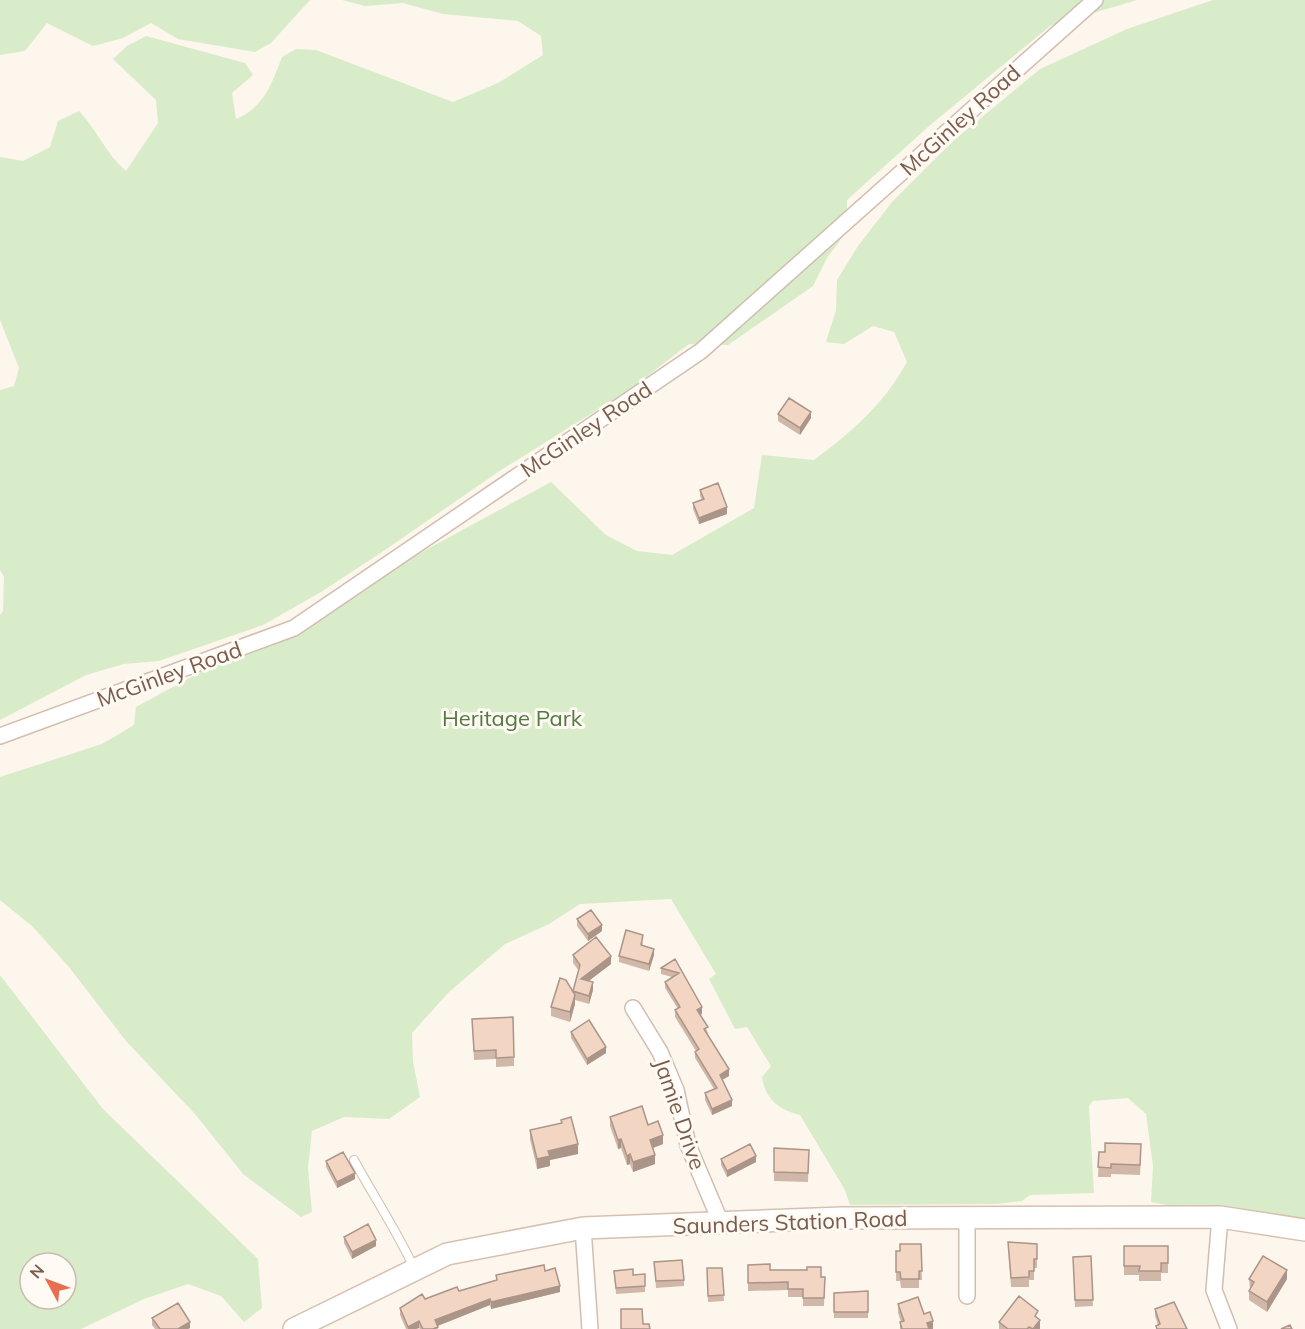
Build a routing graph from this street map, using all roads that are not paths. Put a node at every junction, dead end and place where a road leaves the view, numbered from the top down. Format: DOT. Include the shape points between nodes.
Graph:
graph roads {
  1 [pos="1095,0"];
  2 [pos="0,736"];
  3 [pos="633,1008"];
  4 [pos="354,1160"];
  5 [pos="1220,1217"];
  6 [pos="967,1219"];
  7 [pos="721,1223"];
  8 [pos="583,1228"];
  9 [pos="1305,1230"];
  10 [pos="415,1270"];
  11 [pos="967,1296"];
  12 [pos="294,1329"];
  13 [pos="590,1329"];
  14 [pos="1229,1329"];
  1 -- 2 [label="street, McGinley Road" via="701,351 294,628"];
  3 -- 7 [label="street, Jamie Drive" via="660,1053 676,1090 688,1145"];
  4 -- 10 [label="lane" via="397,1231"];
  5 -- 6 [label="street, Saunders Station Road"];
  5 -- 9 [label="street, Saunders Station Road"];
  5 -- 14 [label="street" via="1214,1290"];
  6 -- 7 [label="street, Saunders Station Road" via="842,1218"];
  6 -- 11 [label="street"];
  7 -- 8 [label="street, Saunders Station Road"];
  8 -- 10 [label="street, Saunders Station Road" via="447,1254"];
  8 -- 13 [label="street"];
  10 -- 12 [label="street, Saunders Station Road"];
}
